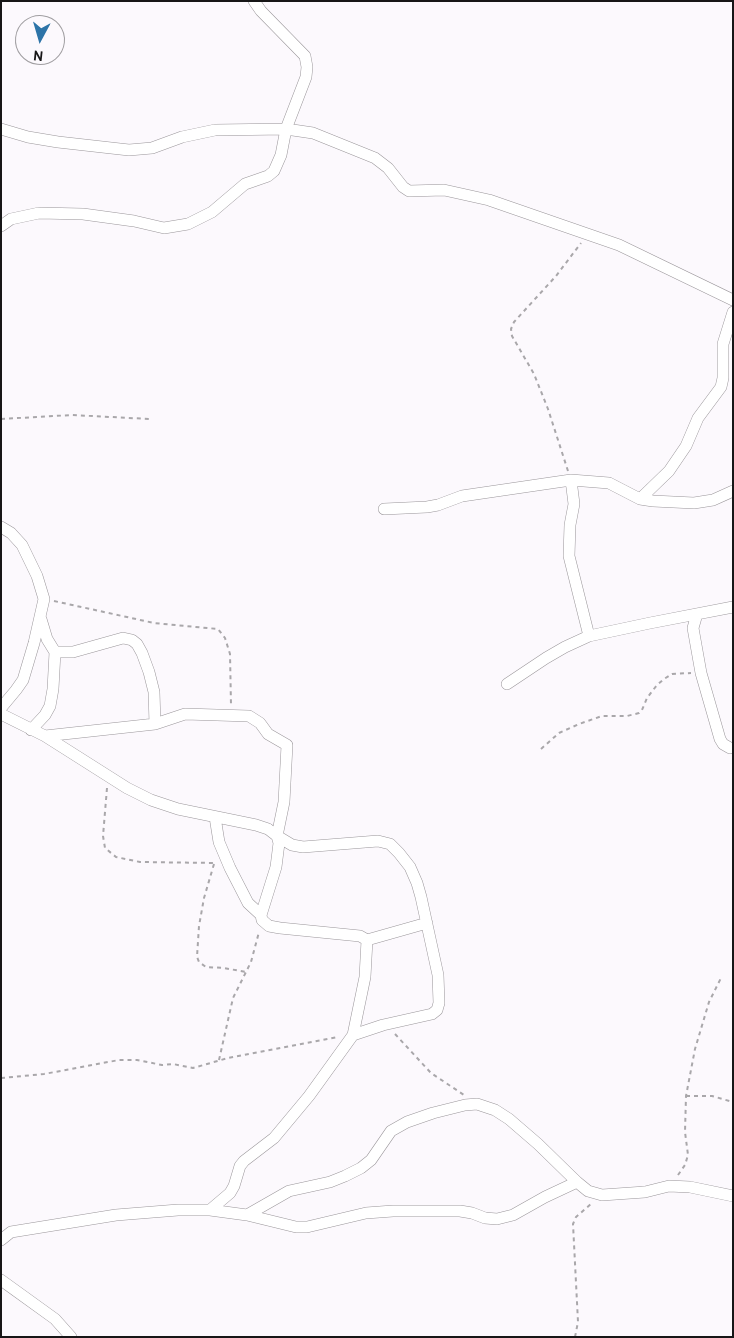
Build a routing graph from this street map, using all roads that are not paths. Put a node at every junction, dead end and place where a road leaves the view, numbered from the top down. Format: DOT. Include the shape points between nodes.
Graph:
graph roads {
  1 [pos="254,1"];
  2 [pos="1,129"];
  3 [pos="286,129"];
  4 [pos="1,226"];
  5 [pos="733,300"];
  6 [pos="733,312"];
  7 [pos="571,480"];
  8 [pos="733,492"];
  9 [pos="640,499"];
  10 [pos="384,509"];
  11 [pos="1,528"];
  12 [pos="733,607"];
  13 [pos="697,614"];
  14 [pos="41,618"];
  15 [pos="589,636"];
  16 [pos="55,652"];
  17 [pos="507,684"];
  18 [pos="1,708"];
  19 [pos="1,714"];
  20 [pos="154,724"];
  21 [pos="31,730"];
  22 [pos="45,736"];
  23 [pos="730,748"];
  24 [pos="215,817"];
  25 [pos="277,836"];
  26 [pos="262,918"];
  27 [pos="427,923"];
  28 [pos="367,940"];
  29 [pos="353,1035"];
  30 [pos="577,1182"];
  31 [pos="733,1196"];
  32 [pos="210,1210"];
  33 [pos="247,1215"];
  34 [pos="6,1232"];
  35 [pos="1,1240"];
  36 [pos="1,1280"];
  37 [pos="71,1337"];
  1 -- 3 [label="street" via="304,56 307,67"];
  2 -- 3 [label="street" via="48,141 128,150 152,148 215,130"];
  3 -- 4 [label="street" via="274,171 246,184 212,212 188,224 164,228 84,214 39,214 11,219"];
  3 -- 5 [label="street" via="313,133 375,158 409,191 444,190 489,200 619,245"];
  6 -- 9 [label="street" via="723,344 721,387 698,418 686,446 669,471"];
  7 -- 9 [label="street" via="609,483"];
  7 -- 10 [label="street" via="462,496 438,506"];
  7 -- 15 [label="street" via="574,504 569,556"];
  8 -- 9 [label="street" via="694,503"];
  11 -- 14 [label="street" via="22,545 37,576 44,599"];
  12 -- 13 [label="street"];
  13 -- 15 [label="street"];
  13 -- 23 [label="street" via="693,628 701,673 720,739"];
  14 -- 16 [label="street"];
  14 -- 18 [label="street" via="23,680"];
  15 -- 17 [label="street" via="565,647"];
  16 -- 20 [label="street" via="72,652 123,638 132,640 142,653 149,672 154,692"];
  16 -- 21 [label="street" via="50,706"];
  19 -- 21 [label="street"];
  20 -- 22 [label="street"];
  20 -- 25 [label="street" via="185,714 249,716 256,719 268,734 287,745 284,802"];
  21 -- 22 [label="street"];
  22 -- 24 [label="street" via="151,800"];
  24 -- 25 [label="street" via="256,825"];
  24 -- 26 [label="street" via="219,842 242,892"];
  25 -- 26 [label="street" via="276,866"];
  25 -- 27 [label="street" via="303,847 378,841 390,844 410,867"];
  26 -- 28 [label="street" via="269,926 360,936"];
  27 -- 28 [label="street"];
  27 -- 29 [label="street" via="438,975 437,1010"];
  28 -- 29 [label="street" via="365,977"];
  29 -- 32 [label="street" via="274,1138 240,1166 230,1193"];
  30 -- 31 [label="street" via="588,1190 607,1195 669,1186"];
  30 -- 33 [label="street" via="513,1215 497,1219 460,1211 401,1211 366,1213 296,1227"];
  30 -- 33 [label="street" via="496,1110 477,1104 465,1105 407,1122 391,1131 371,1160 361,1168 330,1182 289,1191"];
  32 -- 33 [label="street"];
  32 -- 34 [label="street" via="116,1215"];
  34 -- 35 [label="street"];
  36 -- 37 [label="street" via="55,1319"];
}
